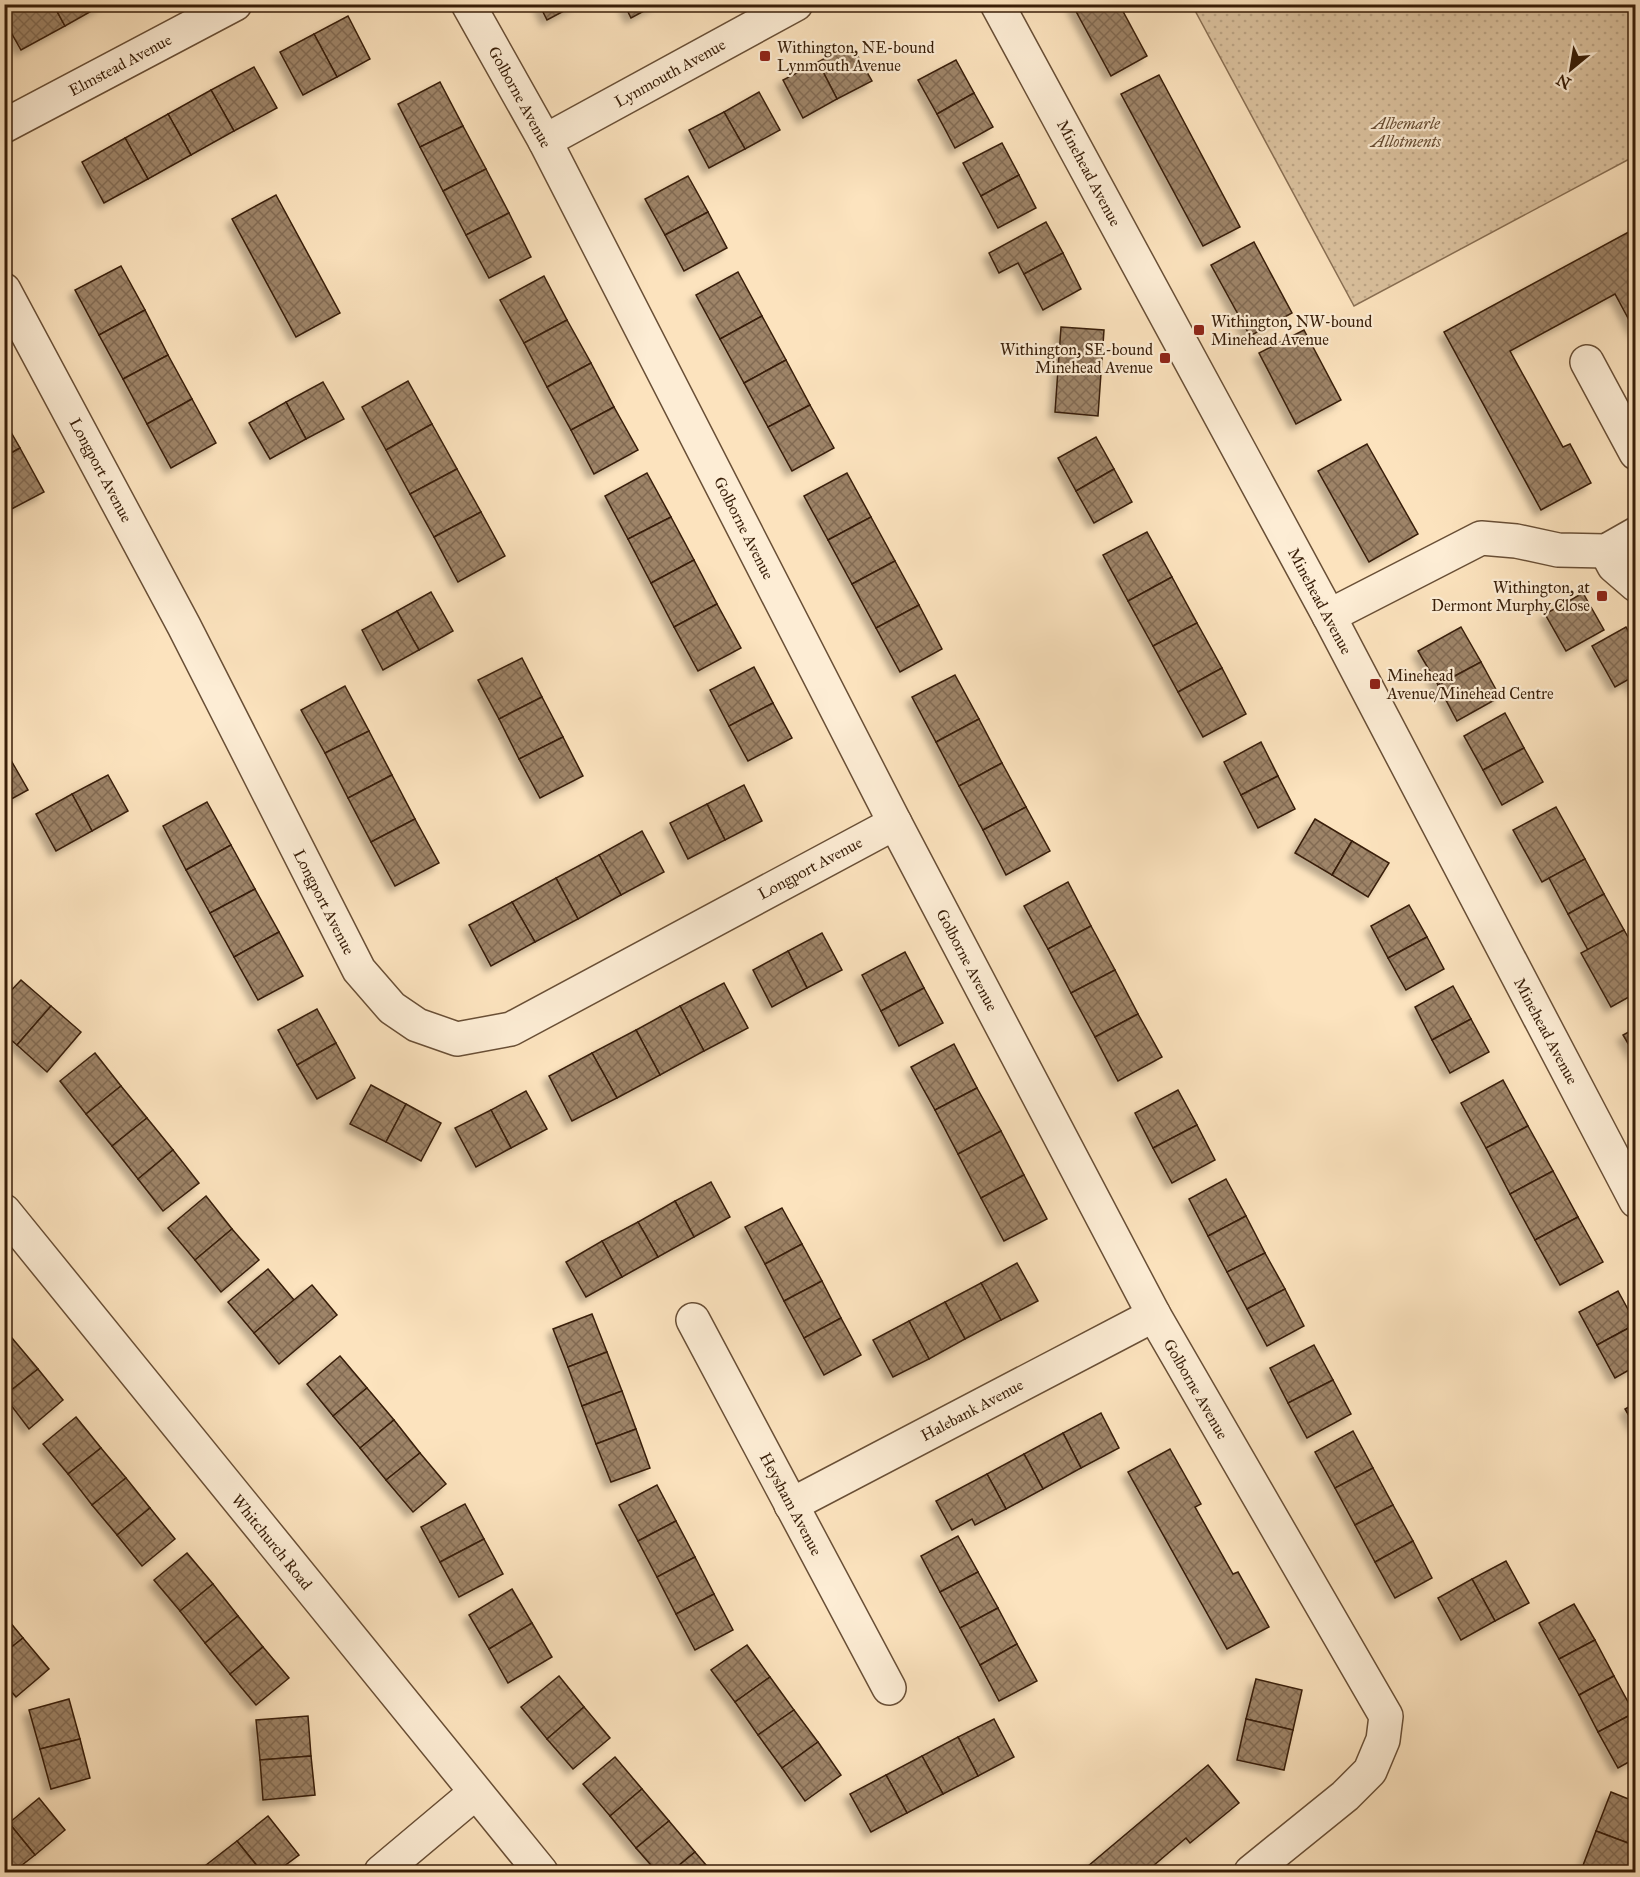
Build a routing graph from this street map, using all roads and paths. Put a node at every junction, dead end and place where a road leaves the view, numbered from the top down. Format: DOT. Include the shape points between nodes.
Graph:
graph roads {
  1 [pos="235,4"];
  2 [pos="468,4"];
  3 [pos="796,4"];
  4 [pos="997,4"];
  5 [pos="4,126"];
  6 [pos="545,141"];
  7 [pos="4,290"];
  8 [pos="1587,363"];
  9 [pos="1635,453"];
  10 [pos="1635,534"];
  11 [pos="1606,551"];
  12 [pos="1635,585"];
  13 [pos="1329,616"];
  14 [pos="895,823"];
  15 [pos="1635,1201"];
  16 [pos="4,1210"];
  17 [pos="1154,1315"];
  18 [pos="693,1320"];
  19 [pos="791,1505"];
  20 [pos="889,1688"];
  21 [pos="475,1793"];
  22 [pos="381,1872"];
  23 [pos="541,1872"];
  24 [pos="1251,1872"];
  1 -- 5 [label="street, Elmstead Avenue"];
  2 -- 6 [label="street, Golborne Avenue"];
  3 -- 6 [label="street, Lynmouth Avenue"];
  4 -- 13 [label="street, Minehead Avenue"];
  6 -- 14 [label="street, Golborne Avenue"];
  7 -- 14 [label="street, Longport Avenue" via="184,626 359,970 392,1008 417,1026 458,1039 511,1029"];
  8 -- 9 [label="street"];
  10 -- 11 [label="street"];
  11 -- 12 [label="street" via="1614,566"];
  11 -- 13 [label="street" via="1558,550 1481,538"];
  13 -- 15 [label="street, Minehead Avenue"];
  14 -- 17 [label="street, Golborne Avenue"];
  16 -- 21 [label="street, Whitchurch Road"];
  17 -- 19 [label="street, Halebank Avenue"];
  17 -- 24 [label="street, Golborne Avenue" via="1386,1716 1383,1740 1370,1771"];
  18 -- 19 [label="street, Heysham Avenue"];
  19 -- 20 [label="street, Heysham Avenue"];
  21 -- 22 [label="street"];
  21 -- 23 [label="street, Whitchurch Road"];
}
